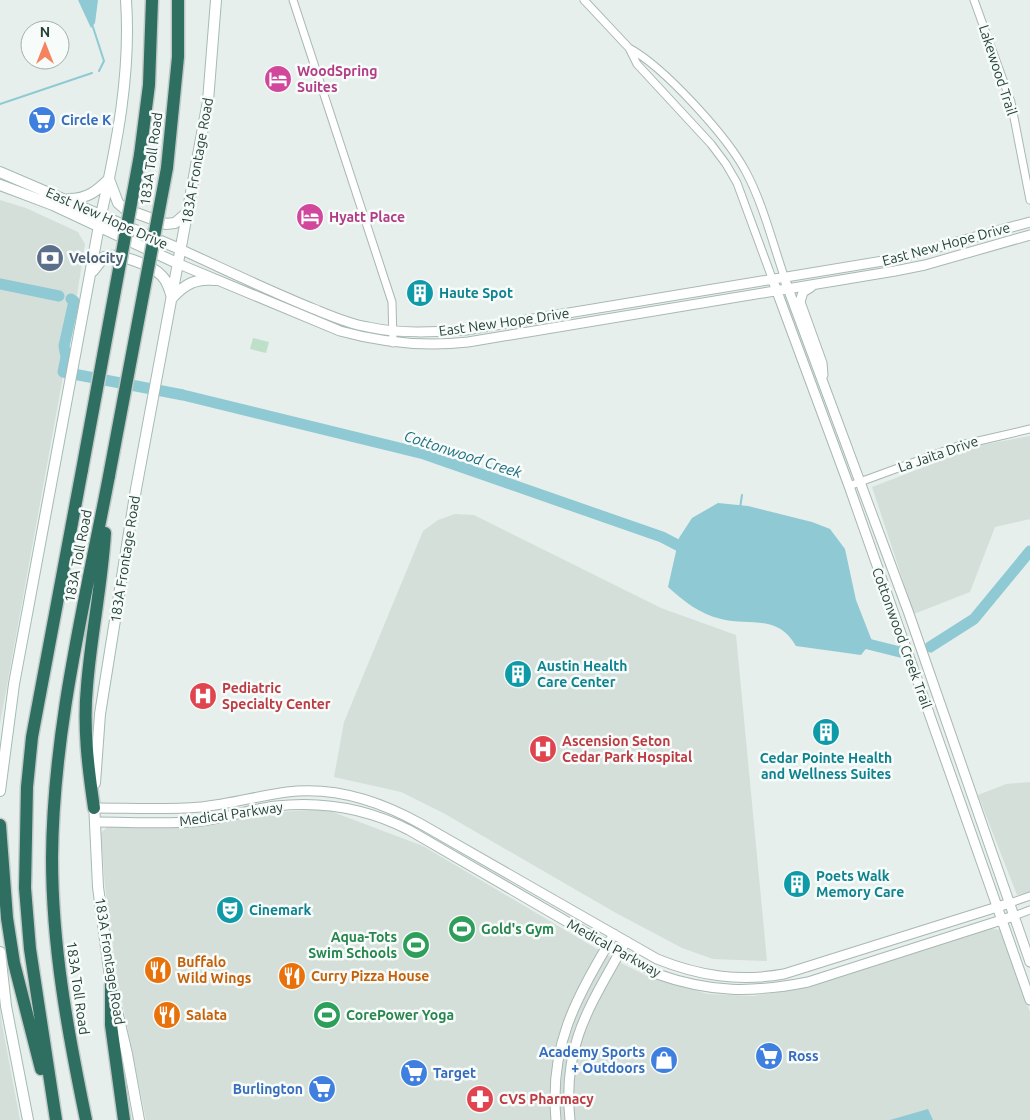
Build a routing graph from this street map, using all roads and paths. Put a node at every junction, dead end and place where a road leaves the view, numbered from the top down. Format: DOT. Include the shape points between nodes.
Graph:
graph roads {
  1 [pos="126,0"];
  2 [pos="152,0"];
  3 [pos="178,0"];
  4 [pos="216,0"];
  5 [pos="293,0"];
  6 [pos="584,0"];
  7 [pos="974,0"];
  8 [pos="629,48"];
  9 [pos="720,135"];
  10 [pos="711,144"];
  11 [pos="0,172"];
  12 [pos="109,179"];
  13 [pos="0,185"];
  14 [pos="66,200"];
  15 [pos="1030,200"];
  16 [pos="189,211"];
  17 [pos="101,215"];
  18 [pos="1030,222"];
  19 [pos="100,226"];
  20 [pos="1030,234"];
  21 [pos="182,250"];
  22 [pos="179,264"];
  23 [pos="91,274"];
  24 [pos="784,276"];
  25 [pos="772,278"];
  26 [pos="215,280"];
  27 [pos="814,285"];
  28 [pos="788,288"];
  29 [pos="776,291"];
  30 [pos="172,298"];
  31 [pos="582,310"];
  32 [pos="578,323"];
  33 [pos="393,331"];
  34 [pos="393,343"];
  35 [pos="823,385"];
  36 [pos="1030,428"];
  37 [pos="109,476"];
  38 [pos="861,482"];
  39 [pos="849,486"];
  40 [pos="0,791"];
  41 [pos="274,794"];
  42 [pos="276,806"];
  43 [pos="94,808"];
  44 [pos="95,822"];
  45 [pos="0,825"];
  46 [pos="447,839"];
  47 [pos="440,848"];
  48 [pos="1030,896"];
  49 [pos="1010,903"];
  50 [pos="997,907"];
  51 [pos="1030,910"];
  52 [pos="1014,916"];
  53 [pos="1002,920"];
  54 [pos="614,934"];
  55 [pos="626,941"];
  56 [pos="607,946"];
  57 [pos="0,952"];
  58 [pos="619,954"];
  59 [pos="828,962"];
  60 [pos="1030,962"];
  61 [pos="832,974"];
  62 [pos="111,985"];
  63 [pos="1030,1000"];
  64 [pos="555,1109"];
  65 [pos="569,1109"];
  66 [pos="28,1120"];
  67 [pos="56,1120"];
  68 [pos="86,1120"];
  69 [pos="124,1120"];
  70 [pos="139,1120"];
  71 [pos="556,1120"];
  72 [pos="570,1120"];
  1 -- 12 [label="main road" via="126,71 118,138"];
  2 -- 67 [label="highway, 183A Toll Road, bridge" via="149,85 140,156 32,737 27,787 25,888 30,949"];
  3 -- 37 [label="highway, 183A Toll Road, bridge" via="178,56 167,168"];
  4 -- 16 [label="main road, 183A Frontage Road" via="208,102"];
  5 -- 33 [label="street" via="392,302"];
  6 -- 8 [label="street"];
  7 -- 15 [label="street, Lakewood Trail" via="1011,102"];
  8 -- 9 [label="street" via="643,56"];
  8 -- 10 [label="street" via="637,64"];
  9 -- 10 [label="street"];
  9 -- 24 [label="street" via="750,180"];
  10 -- 25 [label="street" via="737,183"];
  11 -- 14 [label="main road, East New Hope Drive"];
  12 -- 14 [label="main road" via="88,196"];
  12 -- 16 [label="main road" via="118,203 125,209 166,224 183,219"];
  12 -- 17 [label="main road"];
  13 -- 19 [label="main road, East New Hope Drive"];
  14 -- 17 [label="main road, East New Hope Drive"];
  16 -- 21 [label="main road, 183A Frontage Road"];
  17 -- 19 [label="main road"];
  17 -- 21 [label="main road, East New Hope Drive"];
  18 -- 24 [label="street, East New Hope Drive" via="895,259"];
  19 -- 22 [label="main road, East New Hope Drive"];
  19 -- 23 [label="main road"];
  20 -- 27 [label="street, East New Hope Drive" via="925,265"];
  21 -- 22 [label="main road, 183A Frontage Road"];
  21 -- 33 [label="street, East New Hope Drive" via="338,319"];
  22 -- 26 [label="street, East New Hope Drive"];
  22 -- 30 [label="main road, 183A Frontage Road"];
  23 -- 30 [label="main road" via="104,257 117,254 161,275"];
  23 -- 40 [label="main road" via="14,684"];
  24 -- 25 [label="street, East New Hope Drive"];
  24 -- 28 [label="street, Cottonwood Creek Trail"];
  25 -- 29 [label="street, Cottonwood Creek Trail"];
  25 -- 31 [label="street, East New Hope Drive"];
  26 -- 30 [label="main road" via="201,279 188,283"];
  26 -- 34 [label="street, East New Hope Drive" via="340,331"];
  27 -- 28 [label="street, East New Hope Drive"];
  27 -- 35 [label="street" via="804,292 800,302 822,363"];
  28 -- 29 [label="street, East New Hope Drive"];
  28 -- 35 [label="street, Cottonwood Creek Trail"];
  29 -- 32 [label="street, East New Hope Drive"];
  29 -- 39 [label="street, Cottonwood Creek Trail"];
  30 -- 43 [label="main road, 183A Frontage Road" via="136,489 100,714"];
  31 -- 32 [label="street"];
  31 -- 33 [label="street, East New Hope Drive" via="466,330"];
  32 -- 34 [label="street, East New Hope Drive" via="447,344"];
  33 -- 34 [label="street"];
  35 -- 38 [label="street, Cottonwood Creek Trail"];
  36 -- 38 [label="street, La Jaita Drive" via="961,445"];
  37 -- 43 [label="highway" via="103,567 87,686 85,746"];
  37 -- 68 [label="highway, 183A Toll Road" via="65,712 56,776 52,858 58,967"];
  38 -- 39 [label="street, La Jaita Drive"];
  38 -- 49 [label="street, Cottonwood Creek Trail"];
  39 -- 50 [label="street, Cottonwood Creek Trail"];
  41 -- 42 [label="street"];
  41 -- 43 [label="street, Medical Parkway" via="195,807"];
  41 -- 46 [label="street, Medical Parkway" via="330,792 367,799 399,812"];
  42 -- 44 [label="street, Medical Parkway" via="195,822"];
  42 -- 47 [label="street, Medical Parkway" via="315,804 358,811 394,822"];
  43 -- 44 [label="main road, 183A Frontage Road"];
  44 -- 62 [label="main road, 183A Frontage Road" via="98,887"];
  45 -- 67 [label="highway" via="14,963"];
  46 -- 47 [label="street"];
  46 -- 54 [label="street, Medical Parkway"];
  47 -- 56 [label="street, Medical Parkway"];
  48 -- 49 [label="street, Medical Parkway"];
  49 -- 50 [label="street, Medical Parkway"];
  49 -- 52 [label="street, Cottonwood Creek Trail"];
  50 -- 53 [label="street, Cottonwood Creek Trail"];
  50 -- 59 [label="street, Medical Parkway"];
  51 -- 52 [label="street, Medical Parkway"];
  52 -- 53 [label="street, Medical Parkway"];
  52 -- 60 [label="street, Cottonwood Creek Trail"];
  53 -- 61 [label="street, Medical Parkway"];
  53 -- 63 [label="street, Cottonwood Creek Trail"];
  54 -- 55 [label="street, Medical Parkway"];
  54 -- 56 [label="street"];
  55 -- 58 [label="street"];
  55 -- 59 [label="street, Medical Parkway" via="674,966 732,978 768,977"];
  56 -- 58 [label="street, Medical Parkway"];
  56 -- 64 [label="street" via="574,1004 564,1031 557,1064"];
  57 -- 66 [label="main road" via="6,1006"];
  58 -- 61 [label="street, Medical Parkway" via="671,979 725,991 777,988"];
  58 -- 65 [label="street" via="579,1027 570,1070"];
  59 -- 61 [label="street"];
  62 -- 69 [label="highway" via="111,1024"];
  62 -- 70 [label="main road, 183A Frontage Road" via="128,1054"];
  64 -- 65 [label="street"];
  64 -- 71 [label="street"];
  65 -- 72 [label="street"];
}
